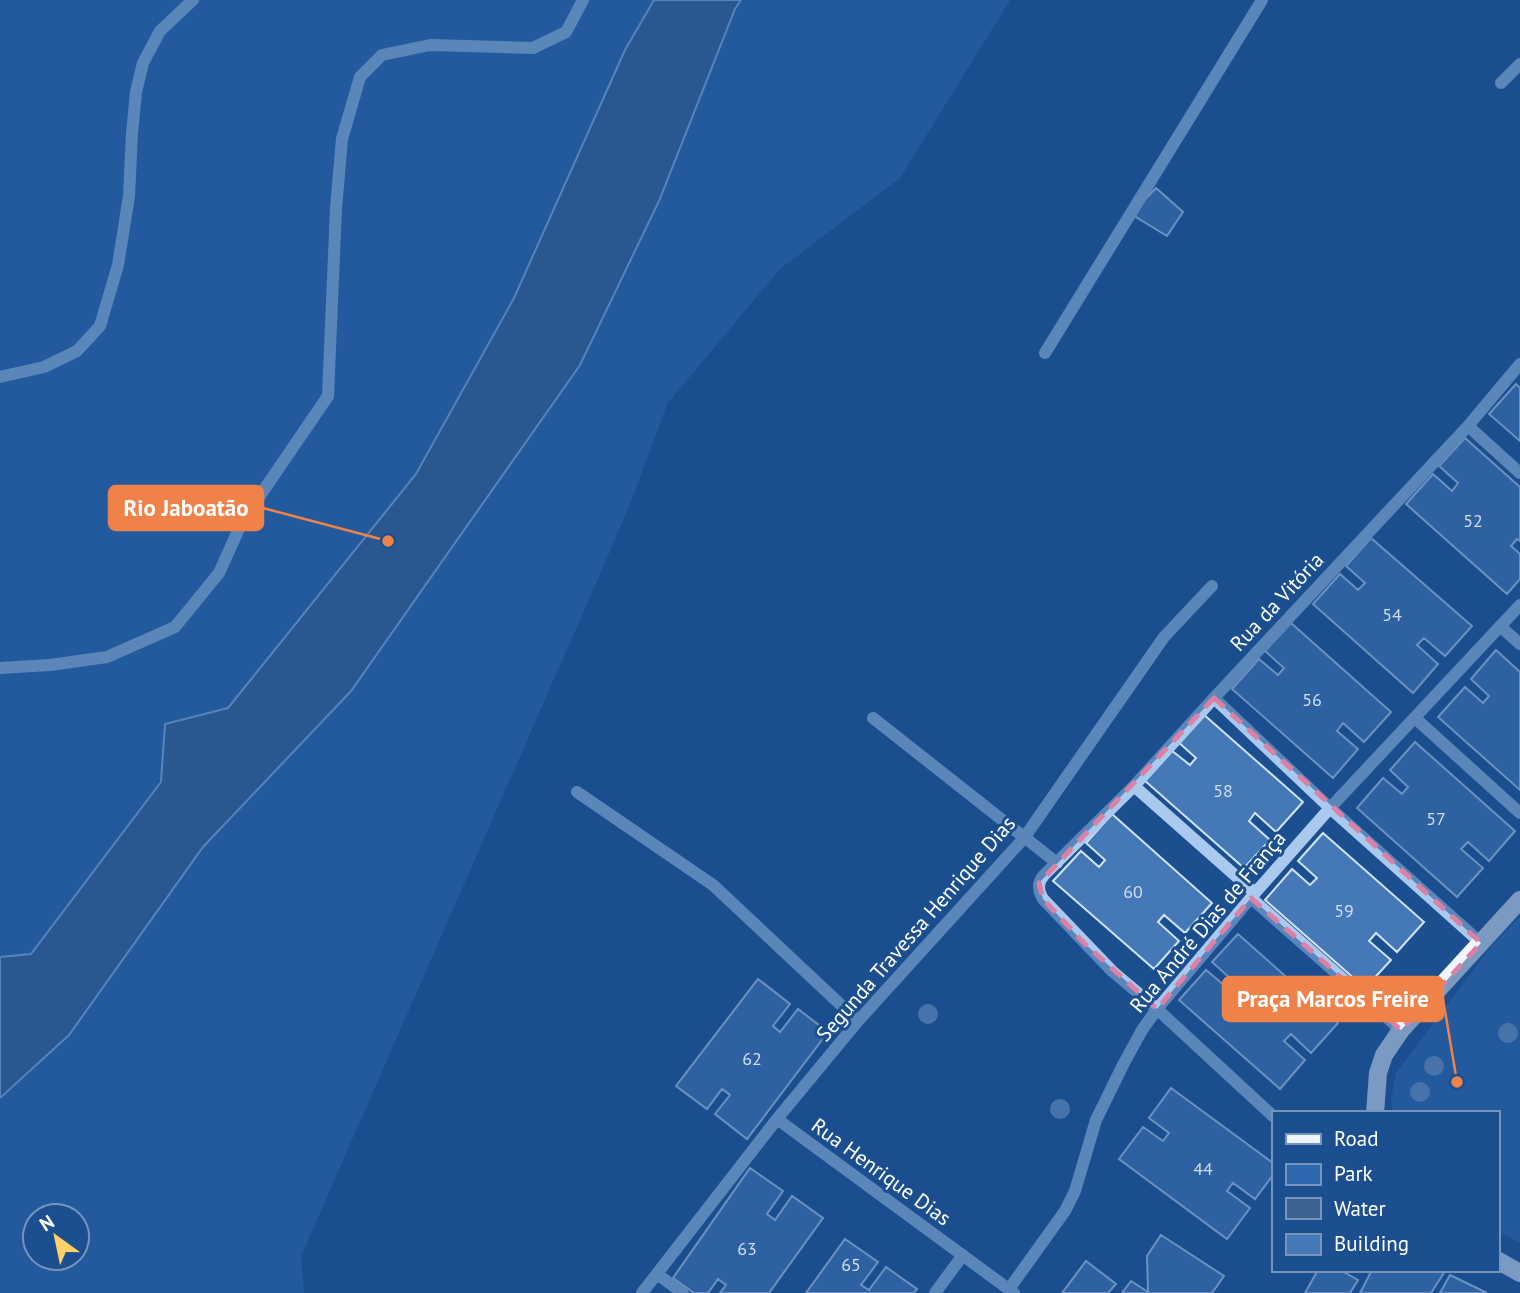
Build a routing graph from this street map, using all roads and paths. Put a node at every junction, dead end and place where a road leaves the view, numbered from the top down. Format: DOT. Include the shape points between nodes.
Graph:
graph roads {
  1 [pos="193,0"];
  2 [pos="583,0"];
  3 [pos="1262,0"];
  4 [pos="1520,64"];
  5 [pos="1501,83"];
  6 [pos="1045,353"];
  7 [pos="1520,364"];
  8 [pos="0,377"];
  9 [pos="1468,426"];
  10 [pos="1520,472"];
  11 [pos="1212,586"];
  12 [pos="1520,605"];
  13 [pos="1500,626"];
  14 [pos="1520,644"];
  15 [pos="0,668"];
  16 [pos="1214,698"];
  17 [pos="873,718"];
  18 [pos="1415,718"];
  19 [pos="1134,786"];
  20 [pos="576,792"];
  21 [pos="1330,808"];
  22 [pos="1520,813"];
  23 [pos="1024,838"];
  24 [pos="1058,863"];
  25 [pos="1253,896"];
  26 [pos="1520,900"];
  27 [pos="1480,943"];
  28 [pos="1157,1009"];
  29 [pos="858,1021"];
  30 [pos="1401,1030"];
  31 [pos="1375,1111"];
  32 [pos="1272,1115"];
  33 [pos="777,1119"];
  34 [pos="963,1255"];
  35 [pos="1499,1261"];
  36 [pos="1520,1273"];
  37 [pos="657,1274"];
  38 [pos="1012,1291"];
  39 [pos="642,1293"];
  40 [pos="683,1293"];
  41 [pos="935,1293"];
  1 -- 8 [label="street" via="160,31 143,63 118,265 100,326 77,351 44,367"];
  2 -- 15 [label="street" via="566,32 533,48 430,45 382,55 360,77 342,139 328,396 242,522 219,573 175,627 107,657"];
  3 -- 6 [label="street"];
  4 -- 5 [label="street"];
  7 -- 9 [label="street, Rua da Vitória"];
  9 -- 10 [label="street"];
  9 -- 16 [label="street, Rua da Vitória"];
  11 -- 23 [label="street, Segunda Travessa Henrique Dias" via="1164,637"];
  12 -- 13 [label="street, Rua André Dias de França"];
  13 -- 14 [label="street"];
  13 -- 18 [label="street, Rua André Dias de França"];
  16 -- 19 [label="street, Rua da Vitória"];
  16 -- 21 [label="street"];
  17 -- 23 [label="street"];
  18 -- 21 [label="street, Rua André Dias de França"];
  18 -- 22 [label="street"];
  19 -- 24 [label="street, Rua da Vitória"];
  19 -- 25 [label="street"];
  20 -- 29 [label="street" via="713,885"];
  21 -- 25 [label="street, Rua André Dias de França"];
  21 -- 27 [label="street"];
  23 -- 24 [label="street"];
  23 -- 29 [label="street, Segunda Travessa Henrique Dias"];
  24 -- 28 [label="street, Rua da Vitória" via="1039,883 1043,899 1112,971"];
  25 -- 28 [label="street, Rua André Dias de França"];
  25 -- 30 [label="street"];
  26 -- 27 [label="main road"];
  27 -- 30 [label="main road"];
  28 -- 32 [label="street, Rua da Vitória"];
  28 -- 38 [label="street, Rua André Dias de França" via="1122,1065 1096,1120 1065,1211"];
  29 -- 33 [label="street, Segunda Travessa Henrique Dias"];
  30 -- 31 [label="main road" via="1381,1063"];
  33 -- 34 [label="street, Rua Henrique Dias"];
  33 -- 37 [label="street, Segunda Travessa Henrique Dias"];
  34 -- 38 [label="street, Rua Henrique Dias"];
  34 -- 41 [label="street"];
  35 -- 36 [label="main road"];
  37 -- 39 [label="street, Segunda Travessa Henrique Dias"];
  37 -- 40 [label="street"];
}
